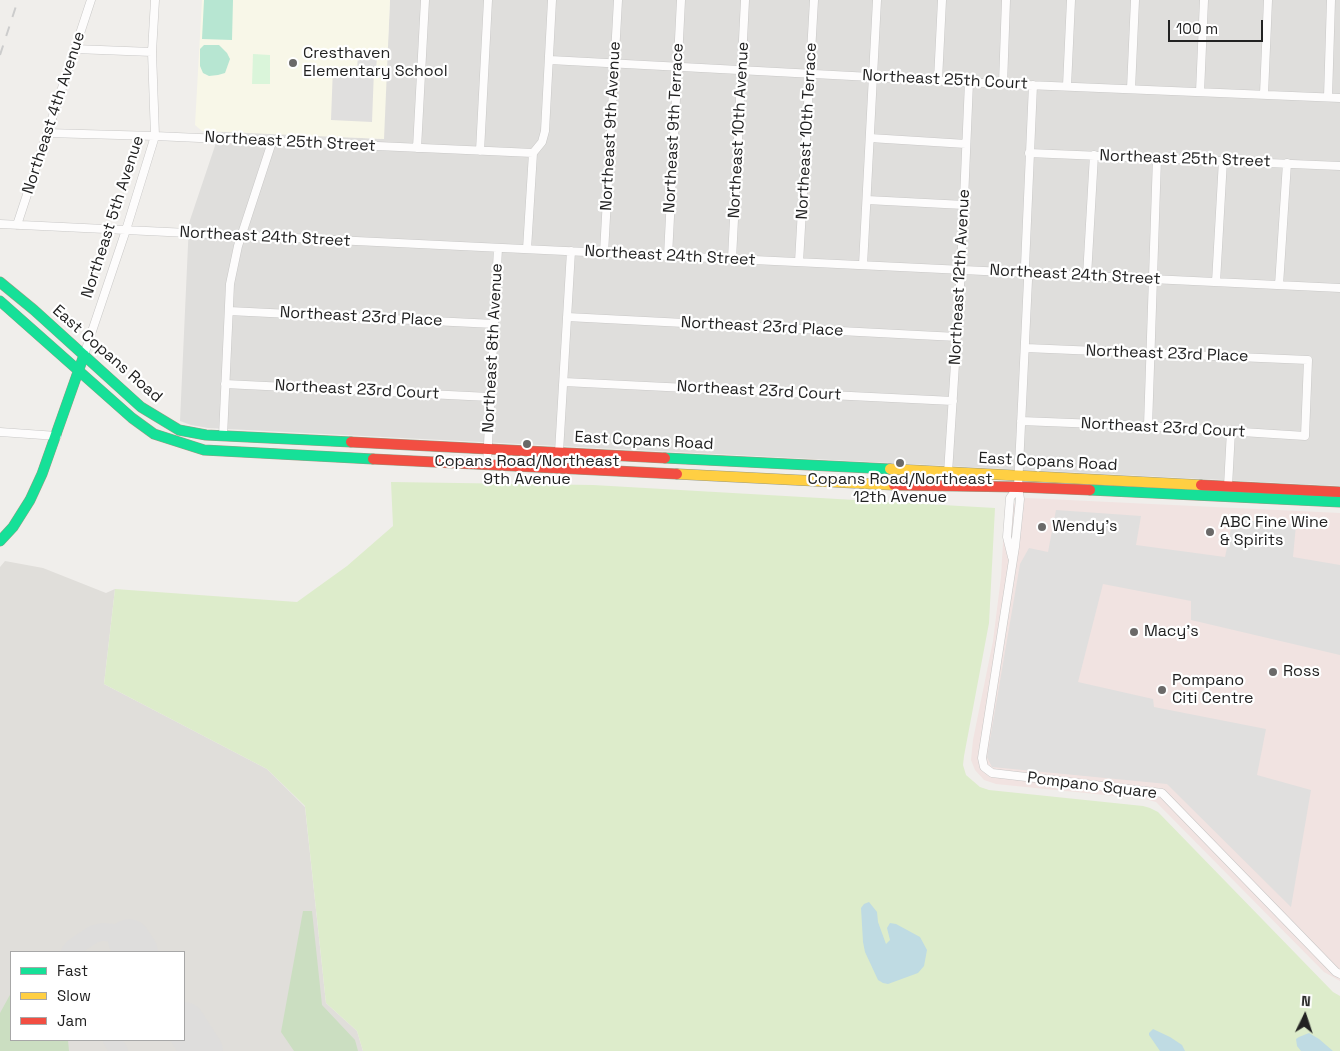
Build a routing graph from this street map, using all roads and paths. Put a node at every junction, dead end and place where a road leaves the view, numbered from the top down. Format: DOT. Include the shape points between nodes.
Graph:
graph roads {
  1 [pos="90,0"];
  2 [pos="155,0"];
  3 [pos="426,0"];
  4 [pos="488,0"];
  5 [pos="552,0"];
  6 [pos="618,0"];
  7 [pos="681,0"];
  8 [pos="745,0"];
  9 [pos="814,0"];
  10 [pos="877,0"];
  11 [pos="942,0"];
  12 [pos="1006,0"];
  13 [pos="1071,0"];
  14 [pos="1135,0"];
  15 [pos="1204,0"];
  16 [pos="1268,0"];
  17 [pos="1331,0"];
  18 [pos="74,48"];
  19 [pos="152,52"];
  20 [pos="550,60"];
  21 [pos="614,64"];
  22 [pos="677,67"];
  23 [pos="741,70"];
  24 [pos="811,74"];
  25 [pos="873,77"];
  26 [pos="938,80"];
  27 [pos="969,82"];
  28 [pos="1003,84"];
  29 [pos="1033,85"];
  30 [pos="1067,86"];
  31 [pos="1131,89"];
  32 [pos="1200,92"];
  33 [pos="1264,94"];
  34 [pos="1328,97"];
  35 [pos="1340,98"];
  36 [pos="47,133"];
  37 [pos="155,136"];
  38 [pos="870,138"];
  39 [pos="272,142"];
  40 [pos="966,144"];
  41 [pos="417,148"];
  42 [pos="480,151"];
  43 [pos="1029,152"];
  44 [pos="533,154"];
  45 [pos="1094,155"];
  46 [pos="1157,158"];
  47 [pos="1223,160"];
  48 [pos="1287,163"];
  49 [pos="1340,166"];
  50 [pos="867,200"];
  51 [pos="964,205"];
  52 [pos="0,224"];
  53 [pos="17,225"];
  54 [pos="126,230"];
  55 [pos="241,236"];
  56 [pos="498,248"];
  57 [pos="527,249"];
  58 [pos="570,251"];
  59 [pos="604,253"];
  60 [pos="668,256"];
  61 [pos="732,259"];
  62 [pos="799,262"];
  63 [pos="863,265"];
  64 [pos="960,270"];
  65 [pos="1028,273"];
  66 [pos="1088,276"];
  67 [pos="1153,279"];
  68 [pos="0,282"];
  69 [pos="1216,282"];
  70 [pos="1279,285"];
  71 [pos="1340,288"];
  72 [pos="0,301"];
  73 [pos="228,311"];
  74 [pos="568,317"];
  75 [pos="494,324"];
  76 [pos="957,337"];
  77 [pos="1026,348"];
  78 [pos="1151,354"];
  79 [pos="84,355"];
  80 [pos="78,370"];
  81 [pos="564,382"];
  82 [pos="225,384"];
  83 [pos="489,397"];
  84 [pos="953,401"];
  85 [pos="1021,421"];
  86 [pos="1148,426"];
  87 [pos="1231,431"];
  88 [pos="0,432"];
  89 [pos="57,436"];
  90 [pos="223,436"];
  91 [pos="1305,436"];
  92 [pos="487,448"];
  93 [pos="560,452"];
  94 [pos="486,464"];
  95 [pos="948,472"];
  96 [pos="1018,475"];
  97 [pos="1228,486"];
  98 [pos="1018,487"];
  99 [pos="1246,487"];
  100 [pos="1340,492"];
  101 [pos="1212,496"];
  102 [pos="1231,497"];
  103 [pos="1340,502"];
  104 [pos="0,541"];
  105 [pos="1340,974"];
  1 -- 18 [label="street, Northeast 4th Avenue"];
  2 -- 19 [label="street, Northeast 5th Avenue"];
  3 -- 41 [label="street"];
  4 -- 42 [label="street"];
  5 -- 20 [label="street"];
  6 -- 21 [label="street, Northeast 9th Avenue"];
  7 -- 22 [label="street, Northeast 9th Terrace"];
  8 -- 23 [label="street, Northeast 10th Avenue"];
  9 -- 24 [label="street, Northeast 10th Terrace"];
  10 -- 25 [label="street"];
  11 -- 26 [label="street"];
  12 -- 28 [label="street"];
  13 -- 30 [label="street"];
  14 -- 31 [label="street"];
  15 -- 32 [label="street"];
  16 -- 33 [label="street"];
  17 -- 34 [label="street"];
  18 -- 19 [label="street"];
  18 -- 36 [label="street, Northeast 4th Avenue"];
  19 -- 37 [label="street, Northeast 5th Avenue"];
  20 -- 21 [label="street, Northeast 25th Court"];
  20 -- 44 [label="street" via="545,132"];
  21 -- 22 [label="street, Northeast 25th Court"];
  21 -- 59 [label="street, Northeast 9th Avenue"];
  22 -- 23 [label="street, Northeast 25th Court"];
  22 -- 60 [label="street, Northeast 9th Terrace"];
  23 -- 24 [label="street, Northeast 25th Court"];
  23 -- 61 [label="street, Northeast 10th Avenue"];
  24 -- 25 [label="street, Northeast 25th Court"];
  24 -- 62 [label="street, Northeast 10th Terrace"];
  25 -- 26 [label="street, Northeast 25th Court"];
  25 -- 38 [label="street"];
  26 -- 27 [label="street, Northeast 25th Court"];
  27 -- 28 [label="street, Northeast 25th Court"];
  27 -- 40 [label="street, Northeast 12th Avenue"];
  28 -- 29 [label="street, Northeast 25th Court"];
  29 -- 30 [label="street, Northeast 25th Court"];
  29 -- 43 [label="street, Pompano Square"];
  30 -- 31 [label="street, Northeast 25th Court"];
  31 -- 32 [label="street, Northeast 25th Court"];
  32 -- 33 [label="street, Northeast 25th Court"];
  33 -- 34 [label="street, Northeast 25th Court"];
  34 -- 35 [label="street, Northeast 25th Court"];
  36 -- 37 [label="street, Northeast 25th Street"];
  36 -- 53 [label="street, Northeast 4th Avenue"];
  37 -- 39 [label="street, Northeast 25th Street"];
  37 -- 54 [label="street, Northeast 5th Avenue"];
  38 -- 40 [label="street"];
  38 -- 50 [label="street"];
  39 -- 41 [label="street, Northeast 25th Street"];
  39 -- 55 [label="street"];
  40 -- 51 [label="street, Northeast 12th Avenue"];
  41 -- 42 [label="street, Northeast 25th Street"];
  42 -- 44 [label="street, Northeast 25th Street"];
  43 -- 45 [label="street, Northeast 25th Street"];
  43 -- 65 [label="street, Pompano Square" via="1024,266"];
  44 -- 57 [label="street"];
  45 -- 46 [label="street, Northeast 25th Street"];
  45 -- 66 [label="street"];
  46 -- 47 [label="street, Northeast 25th Street"];
  46 -- 67 [label="street"];
  47 -- 48 [label="street, Northeast 25th Street"];
  47 -- 69 [label="street"];
  48 -- 49 [label="street, Northeast 25th Street"];
  48 -- 70 [label="street"];
  50 -- 51 [label="street"];
  50 -- 63 [label="street"];
  51 -- 64 [label="street, Northeast 12th Avenue"];
  52 -- 53 [label="street, Northeast 24th Street"];
  53 -- 54 [label="street, Northeast 24th Street"];
  54 -- 55 [label="street, Northeast 24th Street"];
  54 -- 79 [label="street, Northeast 5th Avenue"];
  55 -- 56 [label="street, Northeast 24th Street"];
  55 -- 73 [label="street"];
  56 -- 57 [label="street, Northeast 24th Street"];
  56 -- 75 [label="street, Northeast 8th Avenue"];
  57 -- 58 [label="street, Northeast 24th Street"];
  58 -- 59 [label="street, Northeast 24th Street"];
  58 -- 74 [label="street"];
  59 -- 60 [label="street, Northeast 24th Street"];
  60 -- 61 [label="street, Northeast 24th Street"];
  61 -- 62 [label="street, Northeast 24th Street"];
  62 -- 63 [label="street, Northeast 24th Street"];
  63 -- 64 [label="street, Northeast 24th Street"];
  64 -- 65 [label="street, Northeast 24th Street"];
  64 -- 76 [label="street, Northeast 12th Avenue"];
  65 -- 66 [label="street, Northeast 24th Street"];
  65 -- 77 [label="street, Pompano Square"];
  66 -- 67 [label="street, Northeast 24th Street"];
  67 -- 69 [label="street, Northeast 24th Street"];
  67 -- 78 [label="street"];
  68 -- 79 [label="main road, East Copans Road"];
  69 -- 70 [label="street, Northeast 24th Street"];
  70 -- 71 [label="street, Northeast 24th Street"];
  72 -- 80 [label="main road, East Copans Road"];
  73 -- 75 [label="street, Northeast 23rd Place"];
  73 -- 82 [label="street"];
  74 -- 76 [label="street, Northeast 23rd Place"];
  74 -- 81 [label="street"];
  75 -- 83 [label="street, Northeast 8th Avenue"];
  76 -- 84 [label="street, Northeast 12th Avenue"];
  77 -- 78 [label="street, Northeast 23rd Place"];
  77 -- 85 [label="street, Pompano Square"];
  78 -- 86 [label="street"];
  78 -- 91 [label="street, Northeast 23rd Place" via="1308,360"];
  79 -- 80 [label="main road, Northeast 5th Avenue"];
  79 -- 90 [label="main road, East Copans Road" via="141,407 162,421 179,430"];
  80 -- 89 [label="main road, Northeast 5th Avenue"];
  80 -- 94 [label="main road, East Copans Road" via="154,434 204,450"];
  81 -- 84 [label="street, Northeast 23rd Court"];
  81 -- 93 [label="street"];
  82 -- 83 [label="street, Northeast 23rd Court"];
  82 -- 90 [label="street"];
  83 -- 92 [label="street, Northeast 8th Avenue"];
  84 -- 95 [label="street, Northeast 12th Avenue"];
  85 -- 86 [label="street, Northeast 23rd Court"];
  85 -- 96 [label="street, Pompano Square"];
  86 -- 87 [label="street, Northeast 23rd Court"];
  87 -- 91 [label="street, Northeast 23rd Court"];
  87 -- 97 [label="street"];
  88 -- 89 [label="street"];
  89 -- 104 [label="main road, Northeast 5th Avenue" via="30,500"];
  90 -- 92 [label="main road, East Copans Road"];
  92 -- 93 [label="main road, East Copans Road"];
  92 -- 94 [label="street, Northeast 8th Avenue"];
  93 -- 95 [label="main road, East Copans Road"];
  94 -- 98 [label="main road, East Copans Road" via="888,485"];
  95 -- 96 [label="main road, East Copans Road"];
  96 -- 97 [label="main road, East Copans Road"];
  96 -- 98 [label="street, Pompano Square"];
  97 -- 99 [label="main road, East Copans Road"];
  97 -- 101 [label="main road"];
  98 -- 101 [label="main road, East Copans Road"];
  98 -- 105 [label="street, Pompano Square" via="1010,498 1007,537 1012,557 982,758 984,767 992,773 1162,793"];
  99 -- 100 [label="main road, East Copans Road"];
  99 -- 102 [label="main road"];
  101 -- 102 [label="main road, East Copans Road"];
  102 -- 103 [label="main road, East Copans Road"];
}
